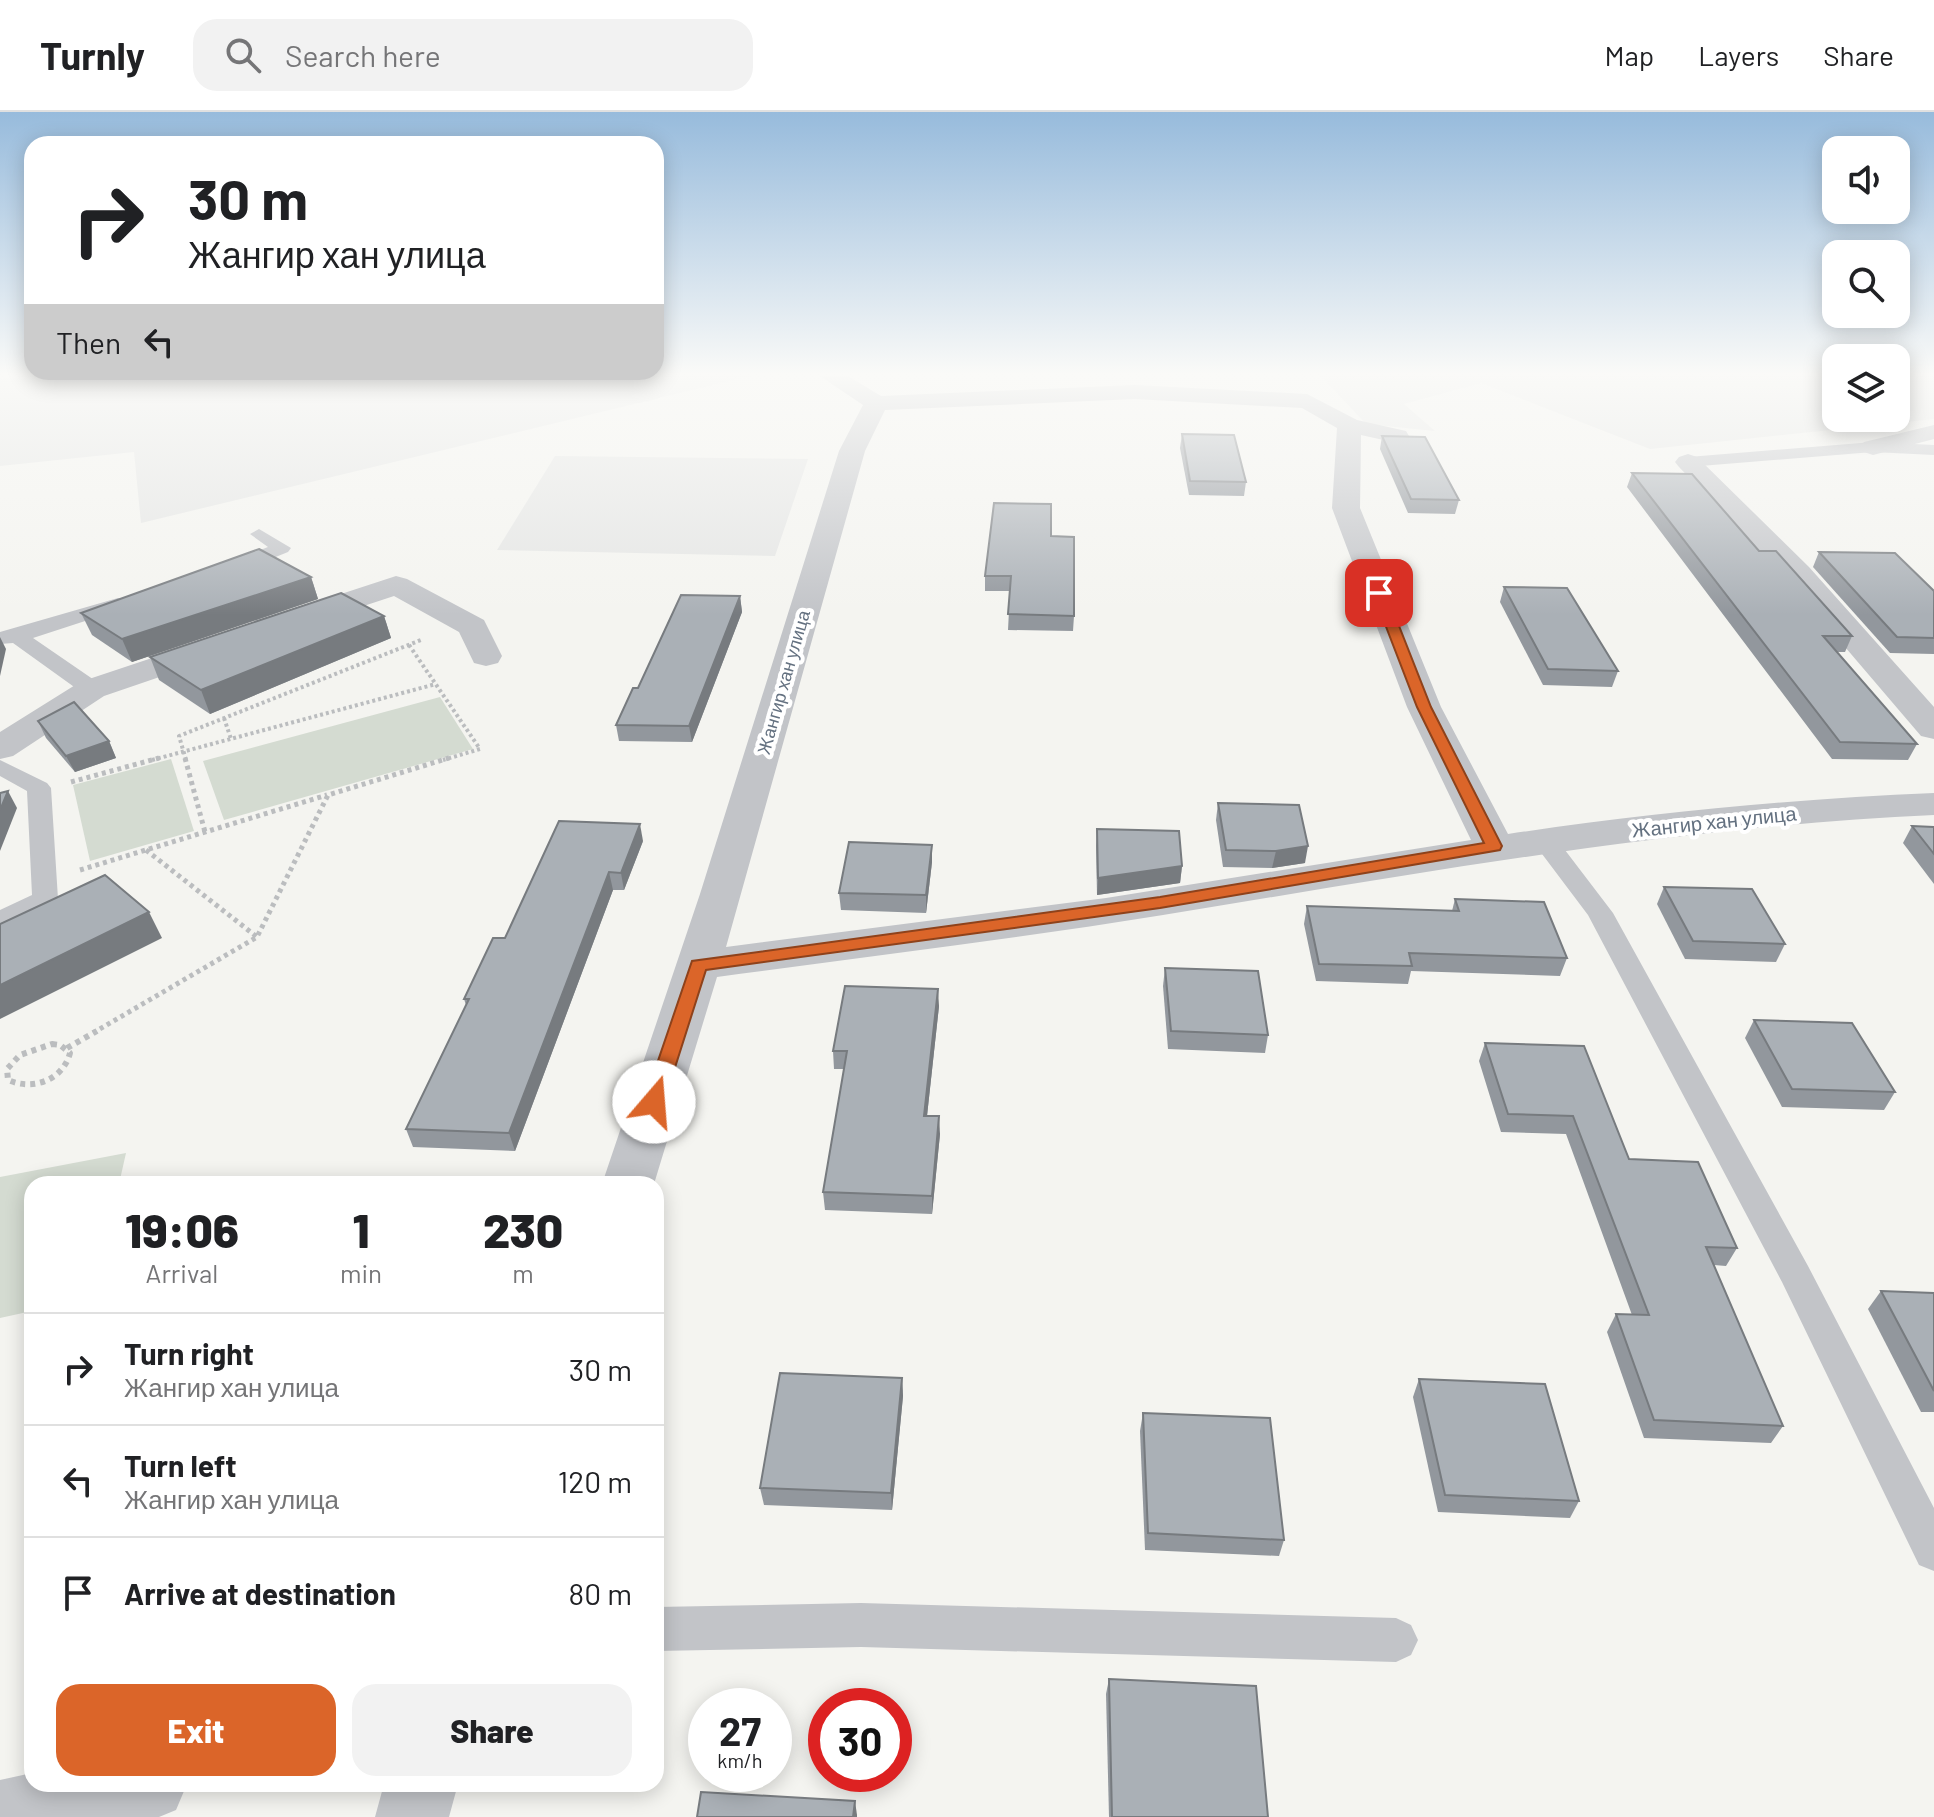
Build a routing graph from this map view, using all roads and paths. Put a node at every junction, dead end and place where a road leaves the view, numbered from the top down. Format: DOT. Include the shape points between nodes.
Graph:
graph roads {
  1 [pos="851,456"];
  2 [pos="1348,456"];
  3 [pos="1767,456"];
  4 [pos="1688,462"];
  5 [pos="259,534"];
  6 [pos="213,574"];
  7 [pos="137,598"];
  8 [pos="465,623"];
  9 [pos="8,637"];
  10 [pos="409,645"];
  11 [pos="486,656"];
  12 [pos="436,684"];
  13 [pos="92,689"];
  14 [pos="224,718"];
  15 [pos="1934,728"];
  16 [pos="231,739"];
  17 [pos="0,748"];
  18 [pos="183,752"];
  19 [pos="0,767"];
  20 [pos="62,784"];
  21 [pos="328,795"];
  22 [pos="1934,804"];
  23 [pos="205,832"];
  24 [pos="1543,838"];
  25 [pos="1494,846"];
  26 [pos="145,850"];
  27 [pos="78,855"];
  28 [pos="81,869"];
  29 [pos="44,881"];
  30 [pos="0,920"];
  31 [pos="257,937"];
  32 [pos="698,965"];
  33 [pos="67,1048"];
  34 [pos="8,1080"];
  35 [pos="0,1085"];
  36 [pos="631,1176"];
  37 [pos="1934,1551"];
  38 [pos="664,1629"];
  39 [pos="1396,1640"];
  40 [pos="114,1792"];
  41 [pos="419,1792"];
  42 [pos="0,1817"];
  43 [pos="412,1817"];
  1 -- 32 [label="street, Жангир хан улица"];
  2 -- 25 [label="street" via="1346,508 1424,707"];
  3 -- 4 [label="lane"];
  4 -- 15 [label="street" via="1798,573"];
  5 -- 6 [label="lane" via="282,548"];
  7 -- 9 [label="lane"];
  8 -- 10 [label="path"];
  8 -- 11 [label="street" via="473,627"];
  8 -- 13 [label="street" via="396,585"];
  9 -- 13 [label="lane"];
  10 -- 12 [label="path"];
  10 -- 14 [label="path"];
  12 -- 16 [label="path"];
  12 -- 21 [label="path" via="480,749"];
  13 -- 17 [label="street"];
  14 -- 16 [label="path"];
  14 -- 18 [label="path" via="179,736"];
  16 -- 18 [label="path"];
  18 -- 20 [label="path"];
  18 -- 23 [label="path"];
  19 -- 29 [label="lane" via="39,788"];
  21 -- 23 [label="path"];
  21 -- 31 [label="path"];
  22 -- 24 [label="street, Жангир хан улица" via="1871,805"];
  23 -- 26 [label="path"];
  24 -- 25 [label="street, Жангир хан улица"];
  24 -- 37 [label="lane" via="1600,913 1796,1276"];
  25 -- 32 [label="street, Жангир хан улица" via="1160,903"];
  26 -- 28 [label="path"];
  26 -- 31 [label="path"];
  27 -- 28 [label="path"];
  28 -- 29 [label="path"];
  29 -- 30 [label="lane" via="45,899"];
  31 -- 33 [label="path"];
  32 -- 36 [label="street, Жангир хан улица"];
  33 -- 34 [label="path" via="52,1044 20,1055 7,1069"];
  33 -- 34 [label="path" via="70,1059 52,1077 21,1085"];
  34 -- 35 [label="path"];
  38 -- 39 [label="lane" via="861,1625"];
  40 -- 42 [label="street"];
  41 -- 43 [label="street"];
}
